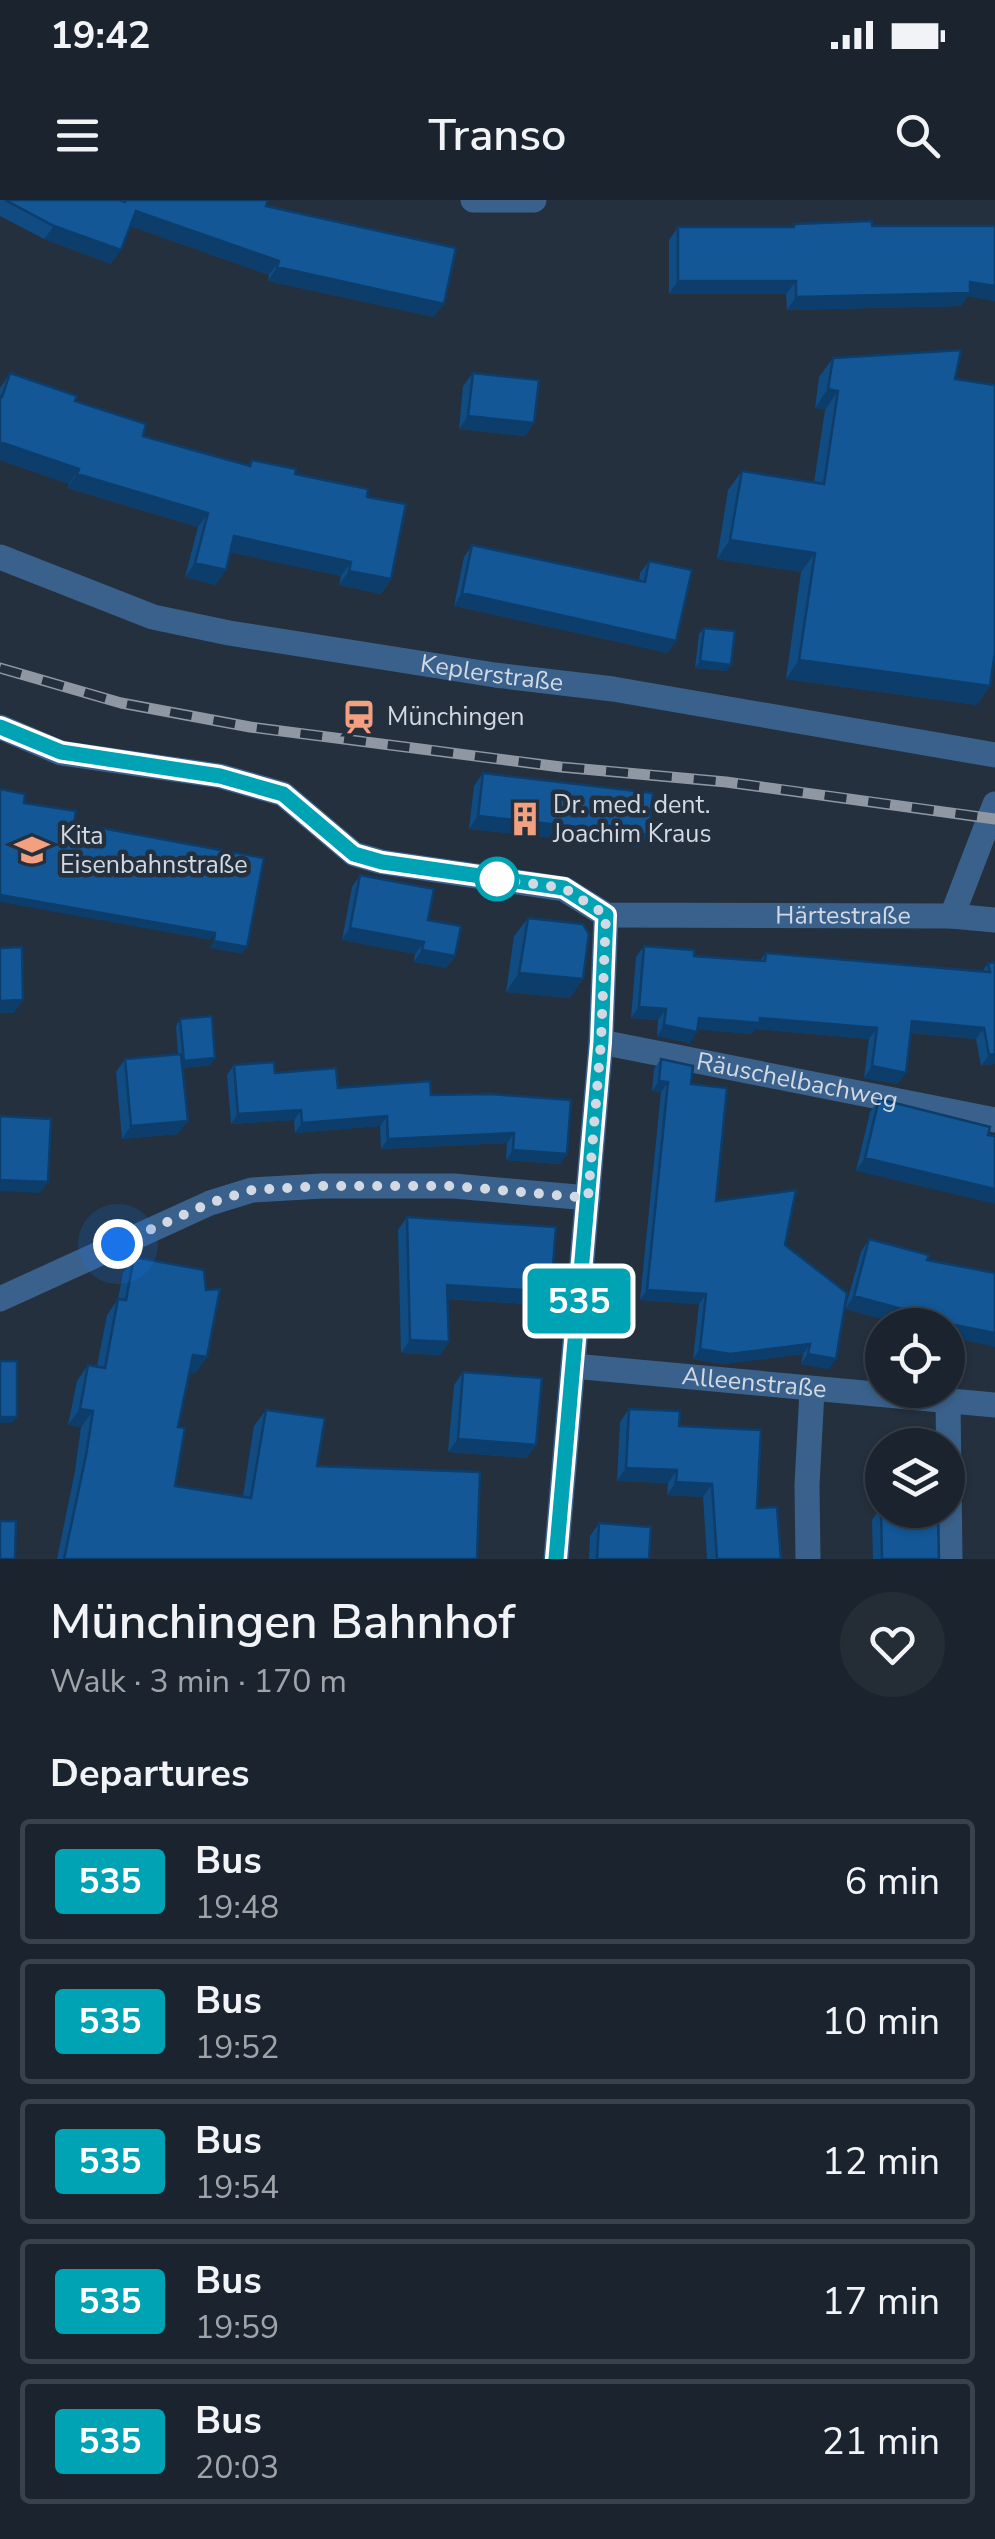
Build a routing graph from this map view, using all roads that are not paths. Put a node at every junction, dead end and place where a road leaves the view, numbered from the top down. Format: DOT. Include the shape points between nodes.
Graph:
graph roads {
  1 [pos="473,200"];
  2 [pos="534,200"];
  3 [pos="0,557"];
  4 [pos="0,728"];
  5 [pos="995,755"];
  6 [pos="995,804"];
  7 [pos="606,915"];
  8 [pos="952,916"];
  9 [pos="995,920"];
  10 [pos="601,1042"];
  11 [pos="995,1120"];
  12 [pos="588,1198"];
  13 [pos="0,1299"];
  14 [pos="573,1366"];
  15 [pos="812,1390"];
  16 [pos="865,1394"];
  17 [pos="965,1402"];
  18 [pos="995,1405"];
  19 [pos="948,1408"];
  20 [pos="556,1559"];
  21 [pos="808,1559"];
  22 [pos="950,1559"];
  1 -- 2 [label="street"];
  3 -- 5 [label="street, Keplerstraße" via="153,618"];
  4 -- 7 [label="street" via="61,752 220,776 283,794 354,854 564,888"];
  6 -- 8 [label="street"];
  7 -- 8 [label="street, Härtestraße"];
  7 -- 10 [label="street"];
  8 -- 9 [label="street, Härtestraße"];
  10 -- 11 [label="street, Räuschelbachweg"];
  10 -- 12 [label="street"];
  12 -- 13 [label="street" via="454,1186 252,1190"];
  12 -- 14 [label="street"];
  14 -- 15 [label="street, Alleenstraße"];
  14 -- 20 [label="street"];
  15 -- 16 [label="street, Alleenstraße"];
  15 -- 21 [label="street"];
  17 -- 18 [label="street, Alleenstraße"];
  19 -- 22 [label="street"];
}
